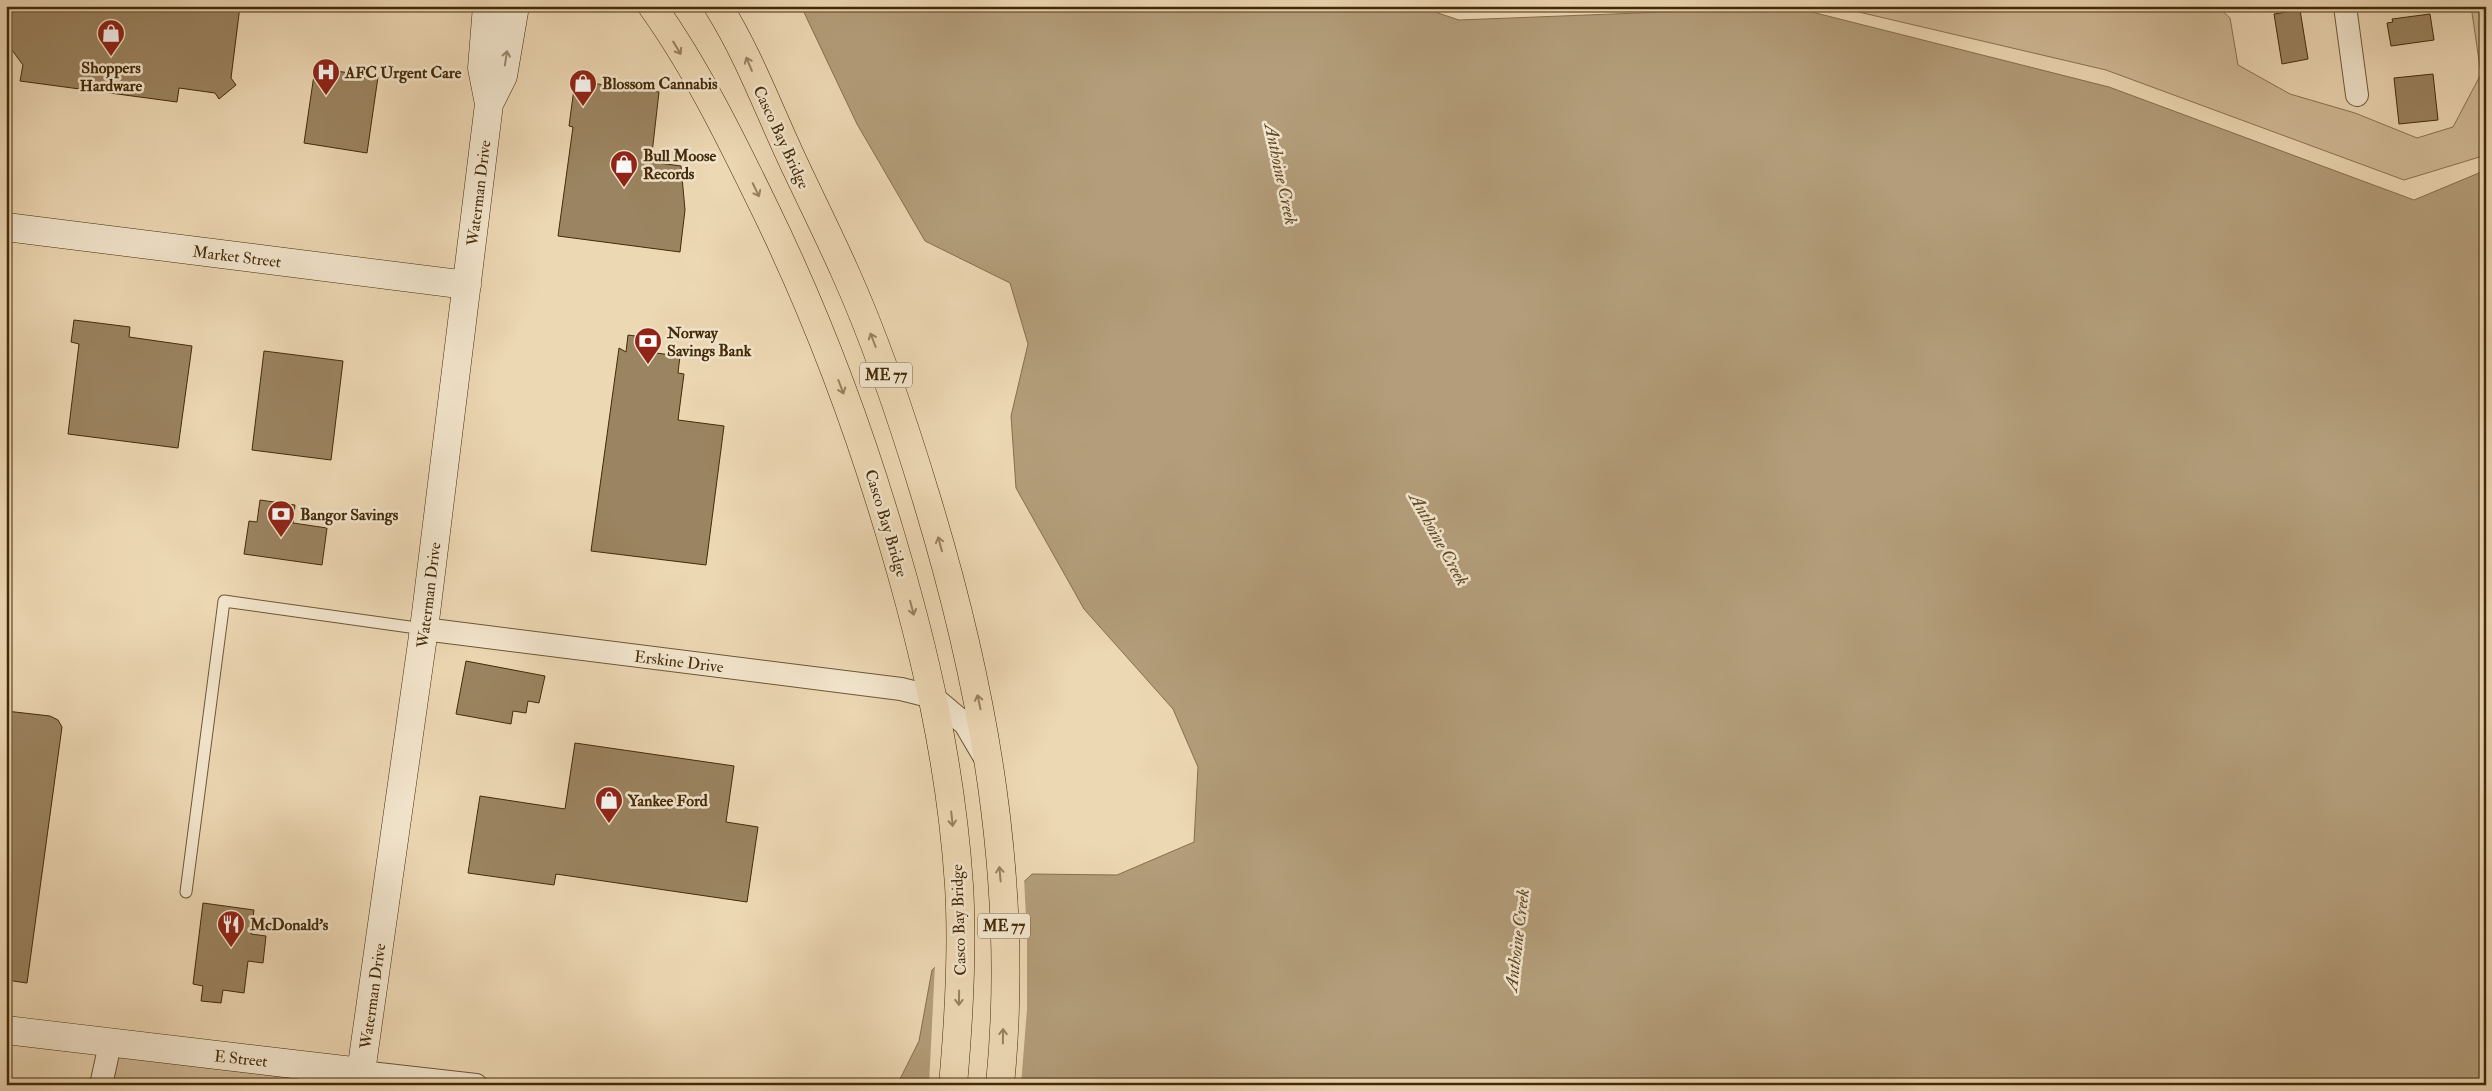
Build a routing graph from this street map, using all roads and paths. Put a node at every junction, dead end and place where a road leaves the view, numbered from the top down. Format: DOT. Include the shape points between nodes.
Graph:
graph roads {
  1 [pos="487,6"];
  2 [pos="515,6"];
  3 [pos="652,6"];
  4 [pos="718,6"];
  5 [pos="2345,6"];
  6 [pos="2357,95"];
  7 [pos="489,104"];
  8 [pos="6,227"];
  9 [pos="467,285"];
  10 [pos="424,629"];
  11 [pos="933,696"];
  12 [pos="991,767"];
  13 [pos="186,892"];
  14 [pos="6,1030"];
  15 [pos="110,1044"];
  16 [pos="358,1078"];
  17 [pos="101,1085"];
  18 [pos="476,1085"];
  19 [pos="953,1085"];
  20 [pos="1000,1085"];
  1 -- 7 [label="street, Waterman Drive" via="482,68"];
  7 -- 2 [label="street, Waterman Drive, one-way" via="503,76"];
  3 -- 11 [label="main road, Casco Bay Bridge / ME 77, one-way" via="741,160 816,322 878,494 912,606"];
  12 -- 4 [label="main road, Casco Bay Bridge / ME 77, one-way" via="962,624 935,525 895,401 846,274 745,56"];
  5 -- 6 [label="street"];
  7 -- 9 [label="street, Waterman Drive"];
  8 -- 9 [label="street, Market Street"];
  9 -- 10 [label="street, Waterman Drive"];
  10 -- 11 [label="street, Erskine Drive" via="901,689"];
  10 -- 13 [label="lane" via="224,601"];
  10 -- 16 [label="street, Waterman Drive"];
  11 -- 12 [label="street" via="965,724"];
  11 -- 19 [label="main road, Casco Bay Bridge / ME 77, one-way" via="947,770 960,917 959,1019"];
  20 -- 12 [label="main road, Casco Bay Bridge / ME 77, one-way" via="1004,914"];
  14 -- 15 [label="street, E Street"];
  15 -- 16 [label="street, E Street"];
  15 -- 17 [label="street"];
  16 -- 18 [label="street, E Street"];
}
